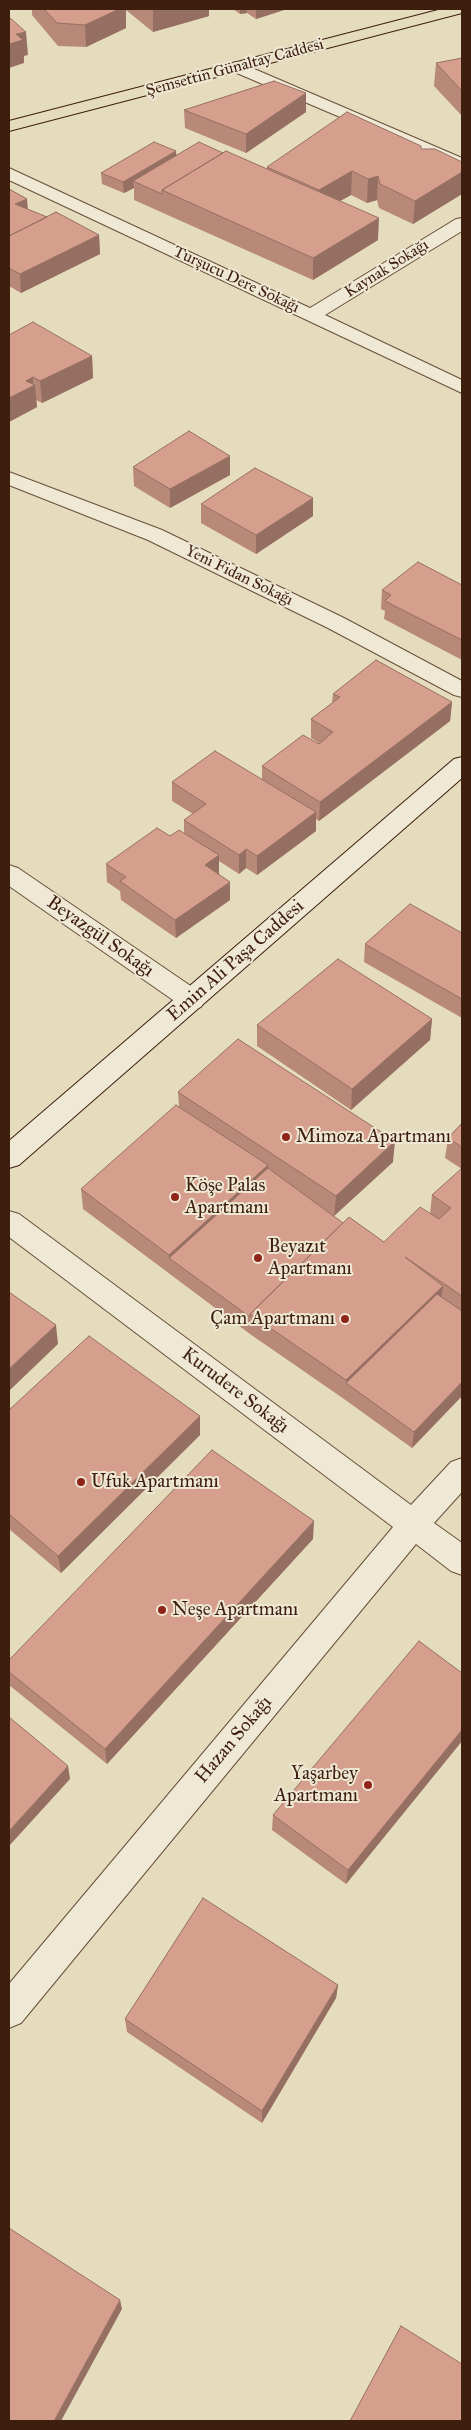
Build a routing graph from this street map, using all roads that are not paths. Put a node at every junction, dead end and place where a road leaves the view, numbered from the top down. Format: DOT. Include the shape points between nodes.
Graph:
graph roads {
  1 [pos="460,9"];
  2 [pos="238,68"];
  3 [pos="9,126"];
  4 [pos="462,164"];
  5 [pos="9,173"];
  6 [pos="462,223"];
  7 [pos="311,316"];
  8 [pos="462,387"];
  9 [pos="9,478"];
  10 [pos="462,690"];
  11 [pos="462,765"];
  12 [pos="9,874"];
  13 [pos="192,1000"];
  14 [pos="9,1156"];
  15 [pos="9,1222"];
  16 [pos="462,1471"];
  17 [pos="413,1525"];
  18 [pos="462,1561"];
  19 [pos="9,2011"];
  1 -- 2 [label="main road, Şemsettin Günaltay Caddesi"];
  2 -- 3 [label="main road, Şemsettin Günaltay Caddesi"];
  2 -- 4 [label="street"];
  5 -- 7 [label="street, Turşucu Dere Sokağı"];
  6 -- 7 [label="street, Kaynak Sokağı"];
  7 -- 8 [label="street, Turşucu Dere Sokağı"];
  9 -- 10 [label="street, Yeni Fidan Sokağı" via="155,535 336,623"];
  11 -- 13 [label="street, Emin Ali Paşa Caddesi"];
  12 -- 13 [label="street, Beyazgül Sokağı"];
  13 -- 14 [label="street, Emin Ali Paşa Caddesi"];
  15 -- 17 [label="street, Kurudere Sokağı"];
  16 -- 17 [label="street, Hazan Sokağı"];
  17 -- 18 [label="street, Kurudere Sokağı"];
  17 -- 19 [label="street, Hazan Sokağı"];
}
